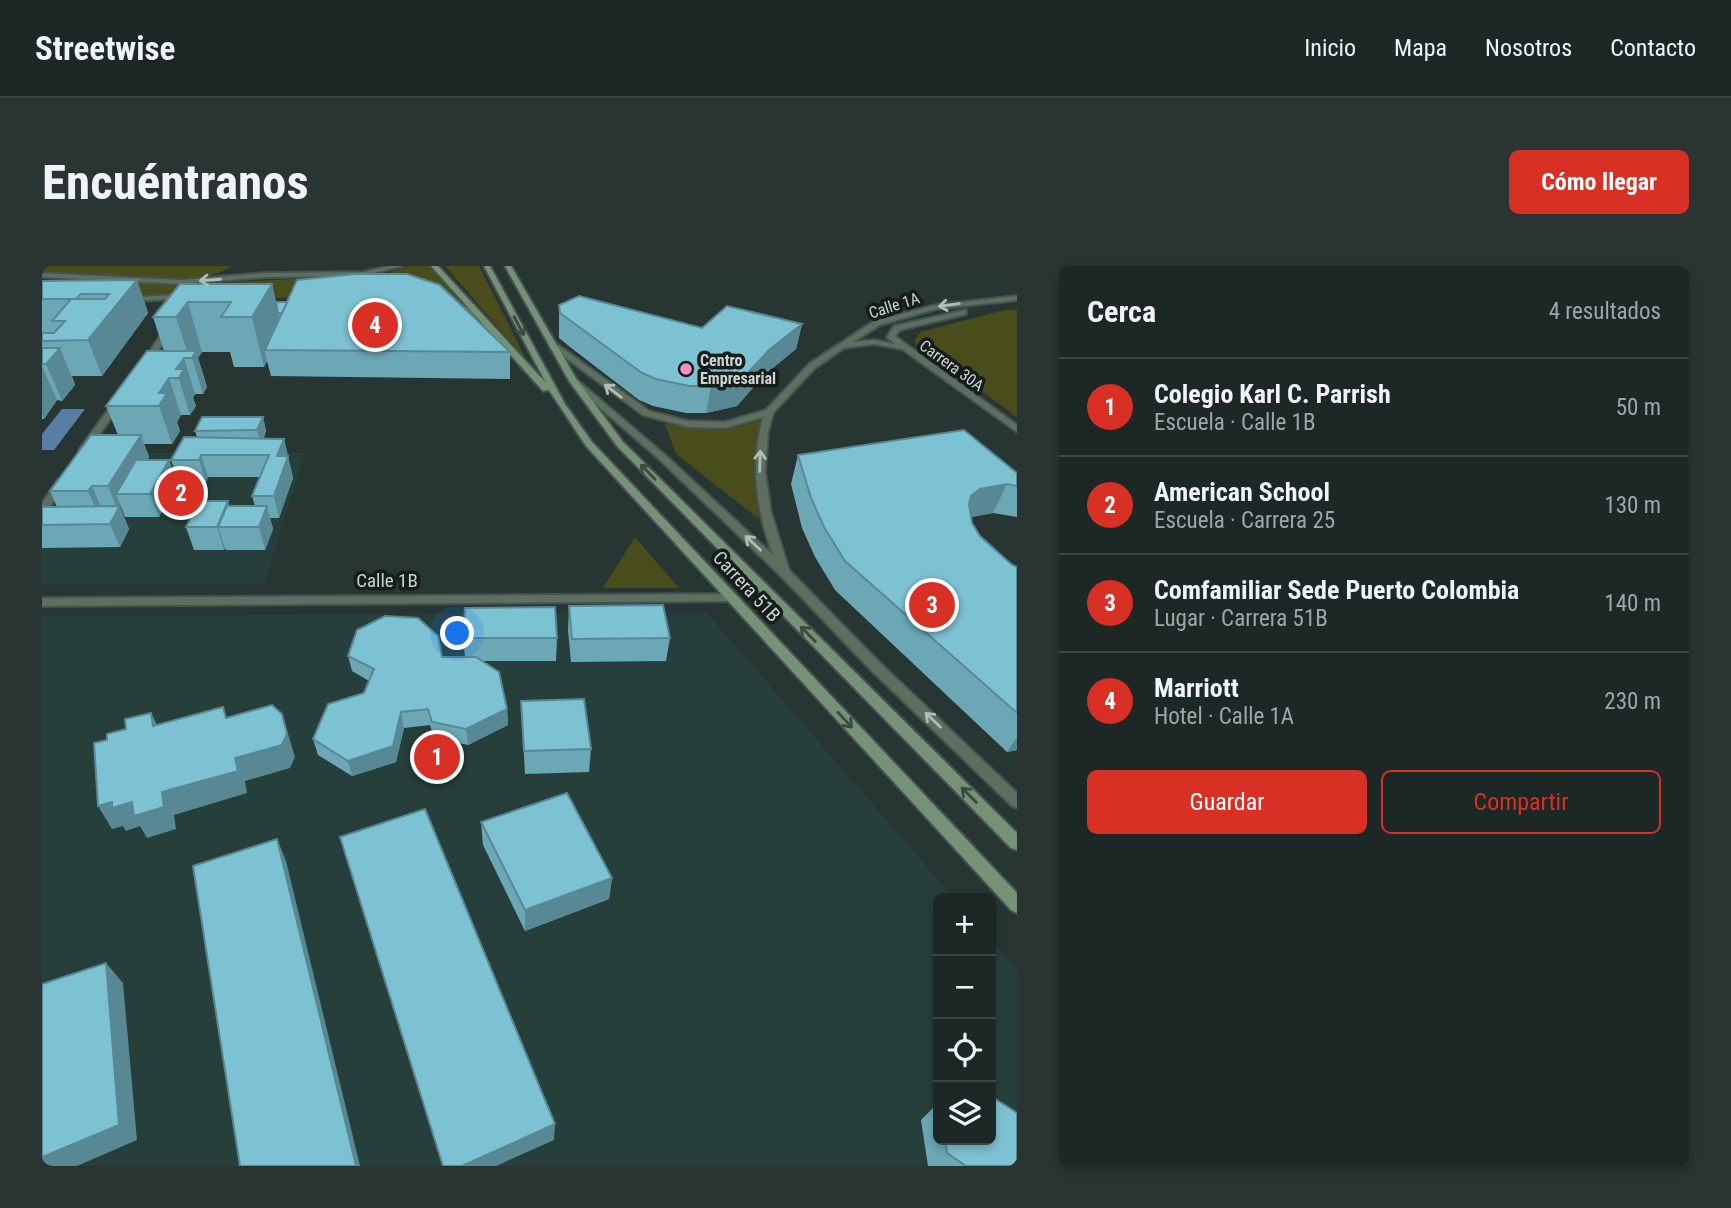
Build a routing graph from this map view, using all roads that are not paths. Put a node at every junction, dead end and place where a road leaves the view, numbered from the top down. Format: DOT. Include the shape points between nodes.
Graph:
graph roads {
  1 [pos="399,266"];
  2 [pos="434,266"];
  3 [pos="487,266"];
  4 [pos="508,266"];
  5 [pos="42,275"];
  6 [pos="338,275"];
  7 [pos="71,277"];
  8 [pos="358,282"];
  9 [pos="42,284"];
  10 [pos="438,297"];
  11 [pos="1017,298"];
  12 [pos="114,300"];
  13 [pos="1017,306"];
  14 [pos="184,308"];
  15 [pos="478,315"];
  16 [pos="176,319"];
  17 [pos="897,328"];
  18 [pos="555,347"];
  19 [pos="905,349"];
  20 [pos="831,352"];
  21 [pos="136,376"];
  22 [pos="573,381"];
  23 [pos="125,393"];
  24 [pos="561,404"];
  25 [pos="769,412"];
  26 [pos="1017,429"];
  27 [pos="80,457"];
  28 [pos="72,467"];
  29 [pos="42,510"];
  30 [pos="786,574"];
  31 [pos="732,598"];
  32 [pos="42,602"];
  33 [pos="1016,801"];
  34 [pos="1017,843"];
  35 [pos="1017,905"];
  1 -- 6 [label="street" via="378,273"];
  2 -- 15 [label="main road"];
  3 -- 24 [label="main road, Carrera 51B, one-way"];
  4 -- 18 [label="main road, Carrera 51B"];
  5 -- 7 [label="street"];
  6 -- 7 [label="street, one-way" via="181,282"];
  6 -- 8 [label="street"];
  7 -- 9 [label="street"];
  10 -- 15 [label="street"];
  11 -- 20 [label="street, Calle 1A, one-way" via="904,314 869,327"];
  12 -- 14 [label="street" via="192,296"];
  13 -- 17 [label="street, Calle 1A" via="948,315"];
  15 -- 24 [label="main road"];
  16 -- 21 [label="street"];
  17 -- 19 [label="street, Carrera 30A" via="891,337"];
  18 -- 22 [label="main road, Carrera 51B"];
  25 -- 18 [label="street, one-way" via="713,426 658,418 630,404"];
  19 -- 20 [label="street, Carrera 30A" via="866,342"];
  19 -- 26 [label="street, Carrera 30A"];
  20 -- 25 [label="street, Calle 1A" via="795,381"];
  30 -- 22 [label="street, one-way"];
  34 -- 22 [label="main road, Carrera 51B, one-way" via="620,444"];
  23 -- 27 [label="street"];
  24 -- 31 [label="main road, Carrera 51B" via="589,444"];
  30 -- 25 [label="street, one-way" via="761,489 761,447"];
  28 -- 29 [label="street"];
  33 -- 30 [label="street, one-way"];
  31 -- 32 [label="street, Calle 1B"];
  31 -- 35 [label="main road, Carrera 51B, one-way"];
}
